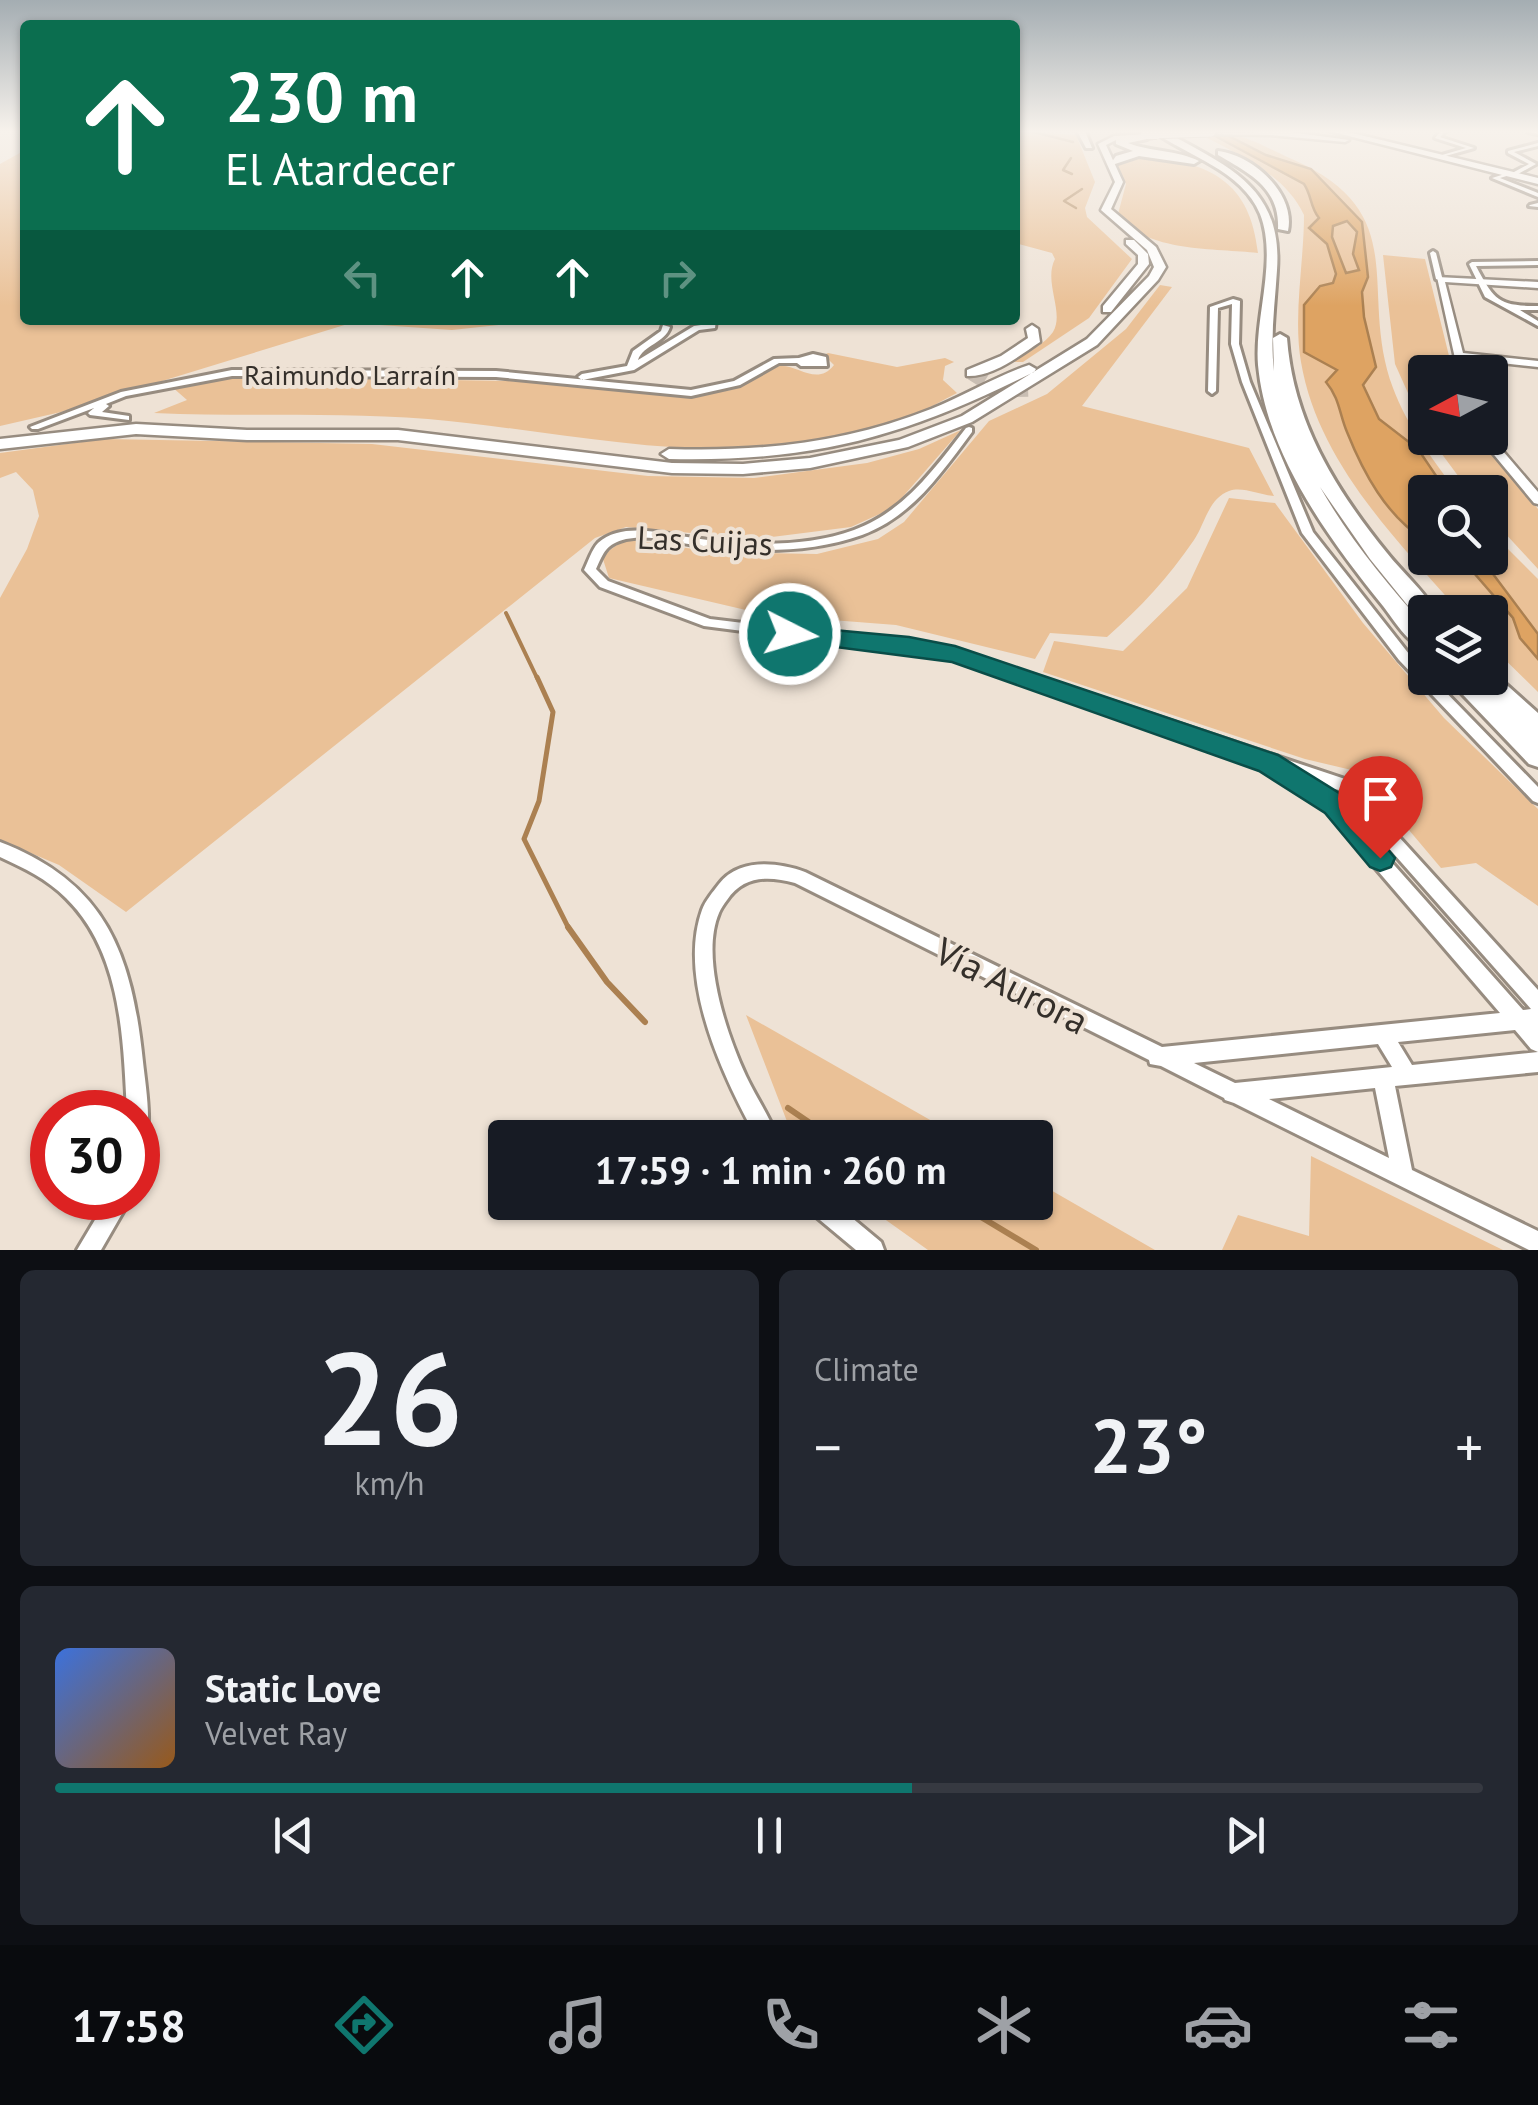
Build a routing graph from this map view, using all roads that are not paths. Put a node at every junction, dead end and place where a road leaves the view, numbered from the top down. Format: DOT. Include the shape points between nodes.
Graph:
graph roads {
  1 [pos="1102,189"];
  2 [pos="1116,189"];
  3 [pos="1257,189"];
  4 [pos="1274,189"];
  5 [pos="1249,190"];
  6 [pos="1284,229"];
  7 [pos="1433,253"];
  8 [pos="1536,257"];
  9 [pos="1440,280"];
  10 [pos="1481,284"];
  11 [pos="1538,285"];
  12 [pos="1510,308"];
  13 [pos="1538,308"];
  14 [pos="1538,324"];
  15 [pos="693,325"];
  16 [pos="666,327"];
  17 [pos="1032,329"];
  18 [pos="1460,355"];
  19 [pos="801,360"];
  20 [pos="1508,361"];
  21 [pos="1538,364"];
  22 [pos="1048,365"];
  23 [pos="632,368"];
  24 [pos="972,373"];
  25 [pos="564,378"];
  26 [pos="1002,378"];
  27 [pos="1033,389"];
  28 [pos="1212,391"];
  29 [pos="138,392"];
  30 [pos="973,398"];
  31 [pos="104,406"];
  32 [pos="126,418"];
  33 [pos="81,421"];
  34 [pos="34,427"];
  35 [pos="968,430"];
  36 [pos="0,439"];
  37 [pos="1500,455"];
  38 [pos="1538,500"];
  39 [pos="1412,595"];
  40 [pos="1408,619"];
  41 [pos="1476,695"];
  42 [pos="1504,695"];
  43 [pos="1538,728"];
  44 [pos="1538,757"];
  45 [pos="1269,763"];
  46 [pos="1334,782"];
  47 [pos="1538,797"];
  48 [pos="1354,798"];
  49 [pos="1329,800"];
  50 [pos="0,849"];
  51 [pos="1538,1004"];
  52 [pos="1528,1019"];
  53 [pos="1383,1034"];
  54 [pos="1538,1042"];
  55 [pos="1155,1057"];
  56 [pos="1538,1062"];
  57 [pos="1407,1075"];
  58 [pos="1383,1077"];
  59 [pos="135,1090"];
  60 [pos="1230,1093"];
  61 [pos="760,1120"];
  62 [pos="1402,1176"];
  63 [pos="106,1220"];
  64 [pos="837,1220"];
  65 [pos="1538,1243"];
  66 [pos="88,1250"];
  67 [pos="872,1250"];
  1 -- 22 [label="main road" via="1094,213 1140,251 1144,264 1089,330"];
  2 -- 22 [label="main road" via="1108,213 1152,249 1160,267 1098,336"];
  3 -- 6 [label="highway"];
  4 -- 6 [label="highway" via="1283,204"];
  5 -- 40 [label="highway" via="1270,227 1264,350 1282,424 1328,518"];
  6 -- 39 [label="highway" via="1280,360 1294,412 1342,506"];
  7 -- 9 [label="street"];
  8 -- 10 [label="street" via="1473,263"];
  9 -- 10 [label="street"];
  9 -- 18 [label="street"];
  10 -- 11 [label="street"];
  10 -- 12 [label="street"];
  12 -- 13 [label="street"];
  12 -- 14 [label="street"];
  15 -- 23 [label="street, Raimundo Larraín"];
  16 -- 23 [label="street" via="636,353"];
  17 -- 24 [label="main road" via="1035,339"];
  19 -- 25 [label="street, Raimundo Larraín" via="777,360 737,383 691,393"];
  20 -- 21 [label="street"];
  22 -- 26 [label="main road"];
  22 -- 27 [label="main road"];
  22 -- 36 [label="main road" via="936,433 856,455 766,468 659,467 398,435 136,429"];
  23 -- 25 [label="street, Raimundo Larraín"];
  25 -- 29 [label="street, Raimundo Larraín" via="232,374"];
  26 -- 30 [label="main road"];
  26 -- 30 [label="main road" via="975,385 960,378"];
  28 -- 47 [label="street" via="1214,307 1236,300 1233,329 1242,366 1295,509 1317,547 1404,657"];
  29 -- 31 [label="street, Raimundo Larraín"];
  29 -- 34 [label="street, Raimundo Larraín"];
  30 -- 32 [label="main road" via="864,439 740,455 648,452 420,422"];
  31 -- 32 [label="street" via="93,413"];
  31 -- 33 [label="street, Raimundo Larraín"];
  32 -- 33 [label="main road"];
  33 -- 34 [label="main road"];
  33 -- 36 [label="main road"];
  34 -- 36 [label="main road"];
  35 -- 45 [label="street, Las Cuijas" via="908,504 866,530 774,545 629,534 601,546 590,570 604,584 708,623 955,654"];
  37 -- 38 [label="street"];
  41 -- 44 [label="highway"];
  42 -- 43 [label="highway"];
  45 -- 46 [label="street, Las Cuijas"];
  45 -- 49 [label="street, Las Cuijas"];
  46 -- 48 [label="street"];
  46 -- 49 [label="street" via="1322,784"];
  48 -- 49 [label="street" via="1350,806"];
  48 -- 51 [label="street"];
  49 -- 52 [label="street, Las Cuijas"];
  50 -- 59 [label="street" via="62,881 108,936"];
  52 -- 53 [label="street"];
  52 -- 54 [label="street, Las Cuijas"];
  53 -- 55 [label="street"];
  53 -- 57 [label="street"];
  55 -- 60 [label="street, Vía Aurora"];
  55 -- 61 [label="street, Vía Aurora" via="799,878 755,872 731,882 711,907 704,960 726,1048"];
  56 -- 57 [label="street"];
  57 -- 58 [label="street"];
  58 -- 60 [label="street"];
  58 -- 62 [label="street"];
  60 -- 62 [label="street, Vía Aurora"];
  62 -- 65 [label="street, Vía Aurora"];
  63 -- 66 [label="street"];
  64 -- 67 [label="street"];
}
